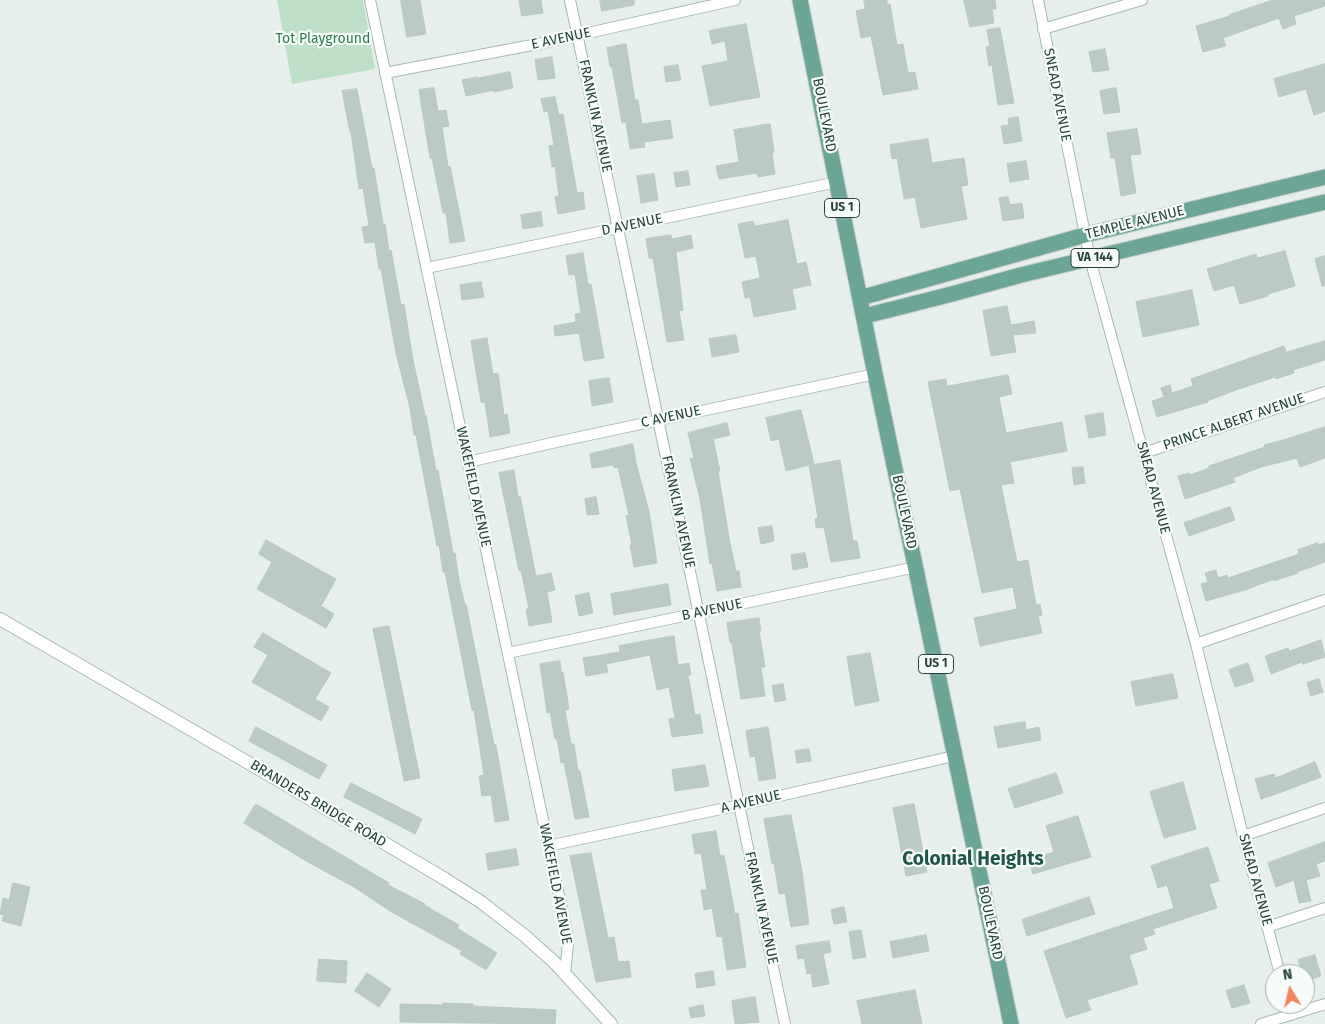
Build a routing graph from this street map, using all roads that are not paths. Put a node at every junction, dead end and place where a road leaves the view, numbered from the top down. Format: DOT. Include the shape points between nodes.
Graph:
graph roads {
  1 [pos="370,0"];
  2 [pos="570,0"];
  3 [pos="735,0"];
  4 [pos="800,0"];
  5 [pos="1038,0"];
  6 [pos="1142,0"];
  7 [pos="1043,29"];
  8 [pos="578,36"];
  9 [pos="385,73"];
  10 [pos="1325,177"];
  11 [pos="837,182"];
  12 [pos="1325,202"];
  13 [pos="618,227"];
  14 [pos="1085,235"];
  15 [pos="1090,259"];
  16 [pos="426,268"];
  17 [pos="860,298"];
  18 [pos="865,316"];
  19 [pos="876,374"];
  20 [pos="1325,392"];
  21 [pos="658,420"];
  22 [pos="1144,453"];
  23 [pos="468,462"];
  24 [pos="916,567"];
  25 [pos="1325,600"];
  26 [pos="700,613"];
  27 [pos="0,619"];
  28 [pos="1196,644"];
  29 [pos="508,653"];
  30 [pos="954,756"];
  31 [pos="740,805"];
  32 [pos="1325,808"];
  33 [pos="1243,836"];
  34 [pos="548,846"];
  35 [pos="1325,908"];
  36 [pos="1267,927"];
  37 [pos="1277,964"];
  38 [pos="565,975"];
  39 [pos="1325,1004"];
  40 [pos="1291,1015"];
  41 [pos="611,1024"];
  42 [pos="785,1024"];
  43 [pos="1011,1024"];
  44 [pos="1261,1024"];
  1 -- 9 [label="street, WAKEFIELD AVENUE"];
  2 -- 8 [label="street, FRANKLIN AVENUE"];
  3 -- 8 [label="street, E AVENUE"];
  4 -- 11 [label="main road, BOULEVARD / US 1"];
  5 -- 7 [label="street, SNEAD AVENUE"];
  6 -- 7 [label="street"];
  7 -- 14 [label="street, SNEAD AVENUE"];
  8 -- 9 [label="street, E AVENUE"];
  8 -- 13 [label="street, FRANKLIN AVENUE"];
  9 -- 16 [label="street, WAKEFIELD AVENUE"];
  10 -- 14 [label="main road, TEMPLE AVENUE / VA 144"];
  11 -- 13 [label="street, D AVENUE"];
  11 -- 17 [label="main road, BOULEVARD / US 1"];
  12 -- 15 [label="main road, TEMPLE AVENUE / VA 144"];
  13 -- 16 [label="street, D AVENUE"];
  13 -- 21 [label="street, FRANKLIN AVENUE"];
  14 -- 15 [label="street, SNEAD AVENUE"];
  14 -- 17 [label="main road, TEMPLE AVENUE / VA 144"];
  15 -- 18 [label="main road, TEMPLE AVENUE / VA 144"];
  15 -- 22 [label="street, SNEAD AVENUE"];
  16 -- 23 [label="street, WAKEFIELD AVENUE"];
  17 -- 18 [label="main road, BOULEVARD / US 1"];
  18 -- 19 [label="main road, BOULEVARD / US 1"];
  19 -- 21 [label="street, C AVENUE"];
  19 -- 24 [label="main road, BOULEVARD / US 1"];
  20 -- 22 [label="street, PRINCE ALBERT AVENUE"];
  21 -- 23 [label="street, C AVENUE"];
  21 -- 26 [label="street, FRANKLIN AVENUE"];
  22 -- 28 [label="street, SNEAD AVENUE"];
  23 -- 29 [label="street, WAKEFIELD AVENUE"];
  24 -- 26 [label="street, B AVENUE"];
  24 -- 30 [label="main road, BOULEVARD / US 1"];
  25 -- 28 [label="street"];
  26 -- 29 [label="street, B AVENUE"];
  26 -- 31 [label="street, FRANKLIN AVENUE"];
  27 -- 38 [label="street, BRANDERS BRIDGE ROAD" via="481,902 525,936"];
  28 -- 33 [label="street, SNEAD AVENUE"];
  29 -- 34 [label="street, WAKEFIELD AVENUE"];
  30 -- 31 [label="street, A AVENUE"];
  30 -- 43 [label="main road, BOULEVARD / US 1"];
  31 -- 34 [label="street, A AVENUE"];
  31 -- 42 [label="street, FRANKLIN AVENUE"];
  32 -- 33 [label="street"];
  33 -- 36 [label="street, SNEAD AVENUE"];
  34 -- 38 [label="street, WAKEFIELD AVENUE" via="568,943"];
  35 -- 36 [label="street"];
  36 -- 37 [label="street, SNEAD AVENUE"];
  38 -- 41 [label="street, BRANDERS BRIDGE ROAD"];
  39 -- 40 [label="street"];
  40 -- 44 [label="street"];
}
